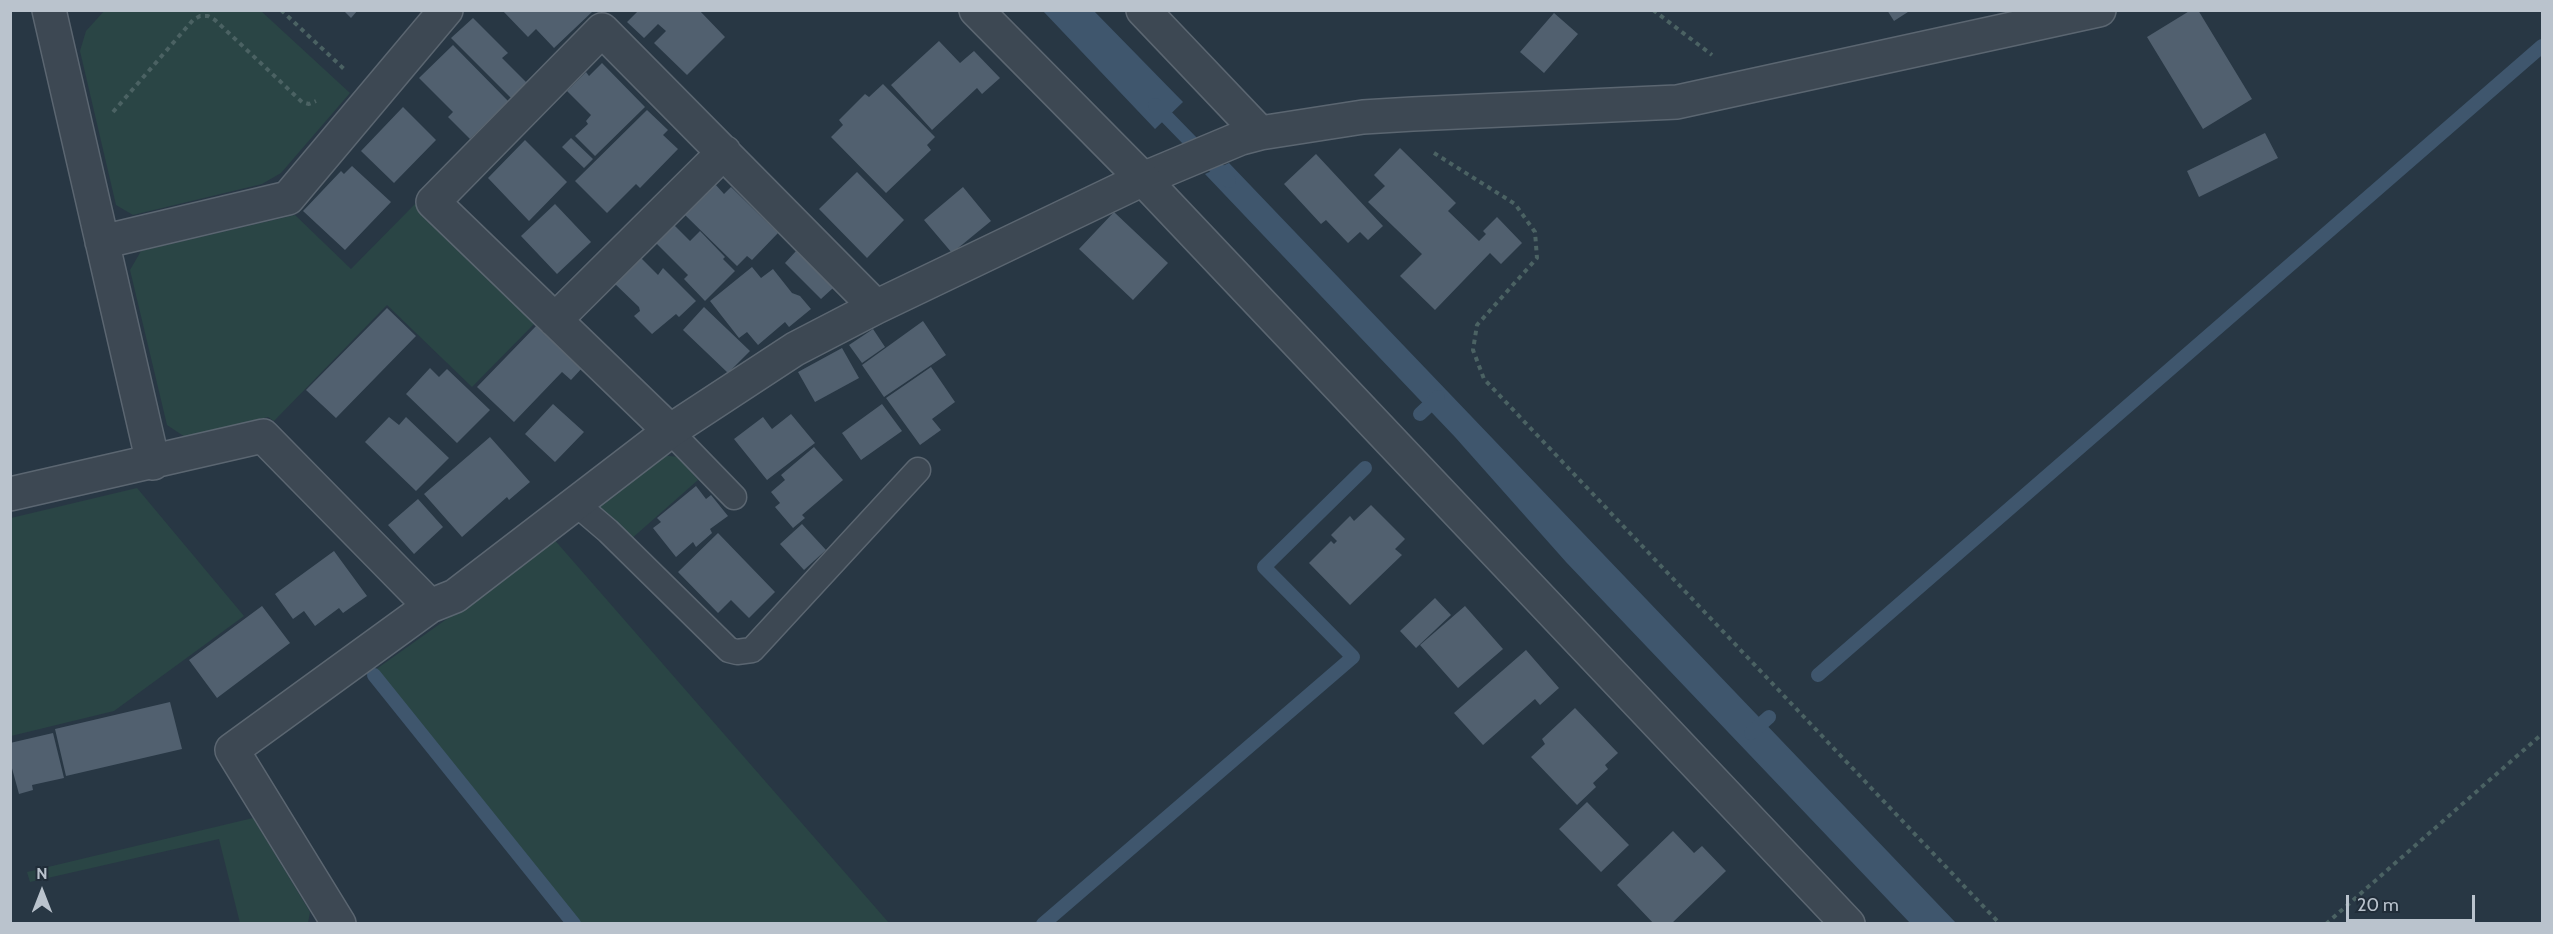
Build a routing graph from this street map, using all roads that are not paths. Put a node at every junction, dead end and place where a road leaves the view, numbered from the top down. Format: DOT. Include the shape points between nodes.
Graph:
graph roads {
  1 [pos="446,10"];
  2 [pos="976,10"];
  3 [pos="1143,10"];
  4 [pos="2099,10"];
  5 [pos="60,18"];
  6 [pos="2009,20"];
  7 [pos="1250,135"];
  8 [pos="724,152"];
  9 [pos="1155,174"];
  10 [pos="102,242"];
  11 [pos="876,306"];
  12 [pos="555,320"];
  13 [pos="670,431"];
  14 [pos="153,462"];
  15 [pos="918,470"];
  16 [pos="10,494"];
  17 [pos="734,497"];
  18 [pos="574,502"];
  19 [pos="430,606"];
  20 [pos="339,924"];
  21 [pos="1848,924"];
  1 -- 10 [label="street" via="288,198"];
  2 -- 9 [label="street"];
  3 -- 7 [label="street"];
  4 -- 6 [label="street"];
  5 -- 10 [label="street" via="75,128"];
  6 -- 7 [label="street" via="1677,102 1378,117"];
  7 -- 9 [label="street"];
  8 -- 11 [label="street"];
  8 -- 12 [label="street"];
  8 -- 12 [label="street" via="602,30 433,202"];
  9 -- 11 [label="street"];
  9 -- 21 [label="street"];
  10 -- 14 [label="street"];
  11 -- 13 [label="street" via="795,349"];
  12 -- 13 [label="street"];
  13 -- 17 [label="lane"];
  13 -- 18 [label="street"];
  14 -- 16 [label="street"];
  14 -- 19 [label="street" via="263,436"];
  15 -- 18 [label="lane" via="752,650 737,652 729,650"];
  18 -- 19 [label="street" via="455,596"];
  19 -- 20 [label="street" via="232,750"];
}
